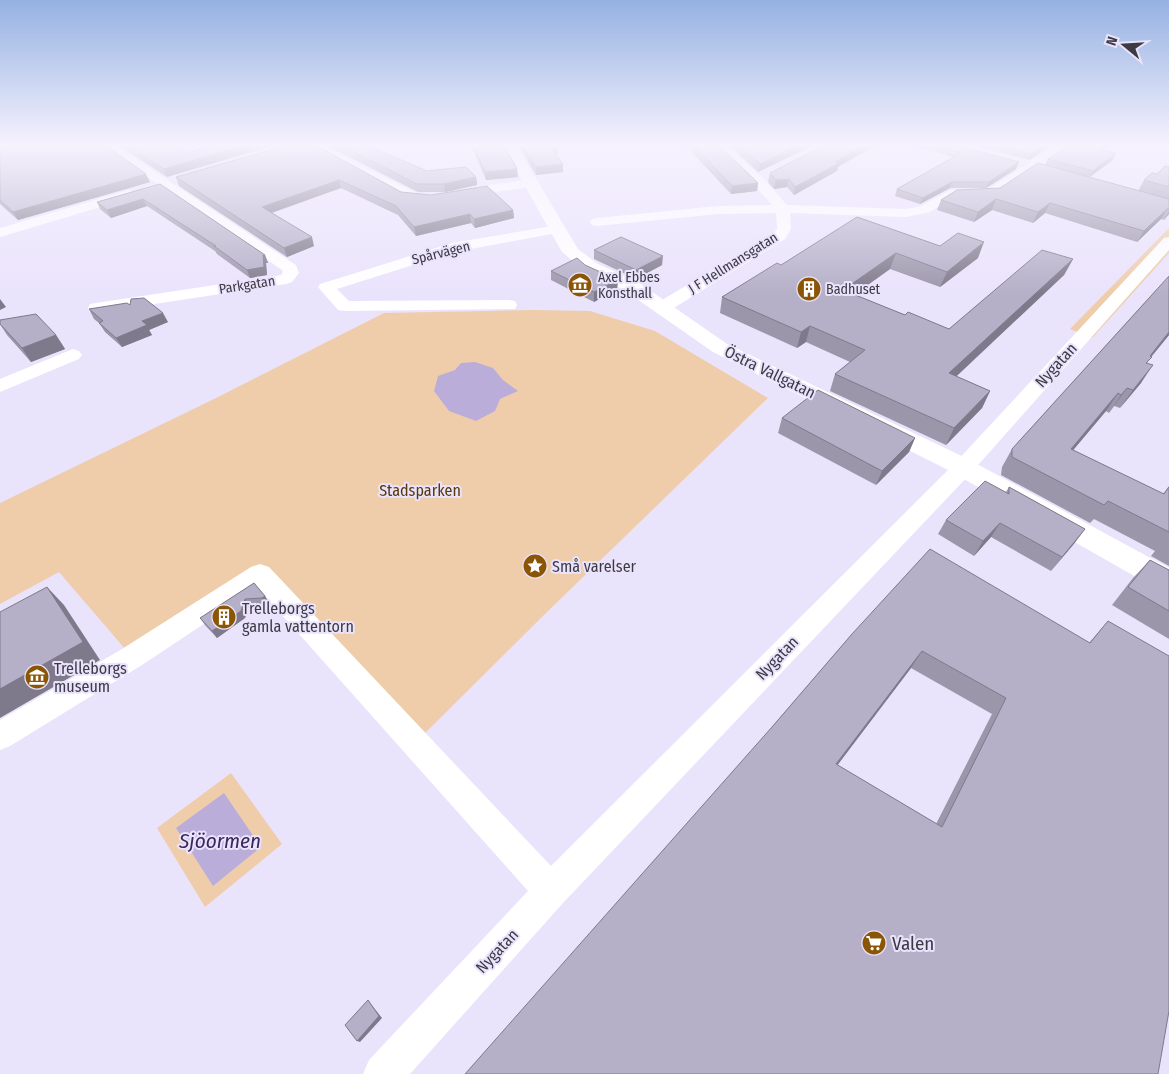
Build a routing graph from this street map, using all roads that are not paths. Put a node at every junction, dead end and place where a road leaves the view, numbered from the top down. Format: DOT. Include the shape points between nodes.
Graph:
graph roads {
  1 [pos="125,195"];
  2 [pos="185,195"];
  3 [pos="408,195"];
  4 [pos="457,195"];
  5 [pos="538,195"];
  6 [pos="774,195"];
  7 [pos="948,195"];
  8 [pos="783,209"];
  9 [pos="597,222"];
  10 [pos="558,229"];
  11 [pos="2,230"];
  12 [pos="1169,241"];
  13 [pos="509,305"];
  14 [pos="663,307"];
  15 [pos="96,308"];
  16 [pos="73,355"];
  17 [pos="0,386"];
  18 [pos="963,468"];
  19 [pos="1169,582"];
  20 [pos="0,736"];
  21 [pos="551,891"];
  22 [pos="383,1074"];
  1 -- 11 [label="street"];
  2 -- 15 [label="street, Parkgatan" via="290,268 291,273 286,279"];
  3 -- 4 [label="street" via="432,201"];
  5 -- 10 [label="street, Östra Vallgatan"];
  6 -- 8 [label="street"];
  7 -- 8 [label="street" via="925,209 906,213"];
  8 -- 9 [label="street" via="718,210"];
  8 -- 14 [label="street, J F Hellmansgatan" via="784,229 780,236"];
  10 -- 13 [label="street, Spårvägen" via="452,248 326,287 344,306"];
  10 -- 14 [label="street, Östra Vallgatan" via="571,252 592,268 630,286"];
  12 -- 18 [label="street, Nygatan"];
  14 -- 18 [label="street, Östra Vallgatan" via="720,348"];
  16 -- 17 [label="street"];
  18 -- 19 [label="street, Östra Vallgatan"];
  18 -- 21 [label="street, Nygatan"];
  20 -- 21 [label="street" via="260,574"];
  21 -- 22 [label="street, Nygatan"];
}
